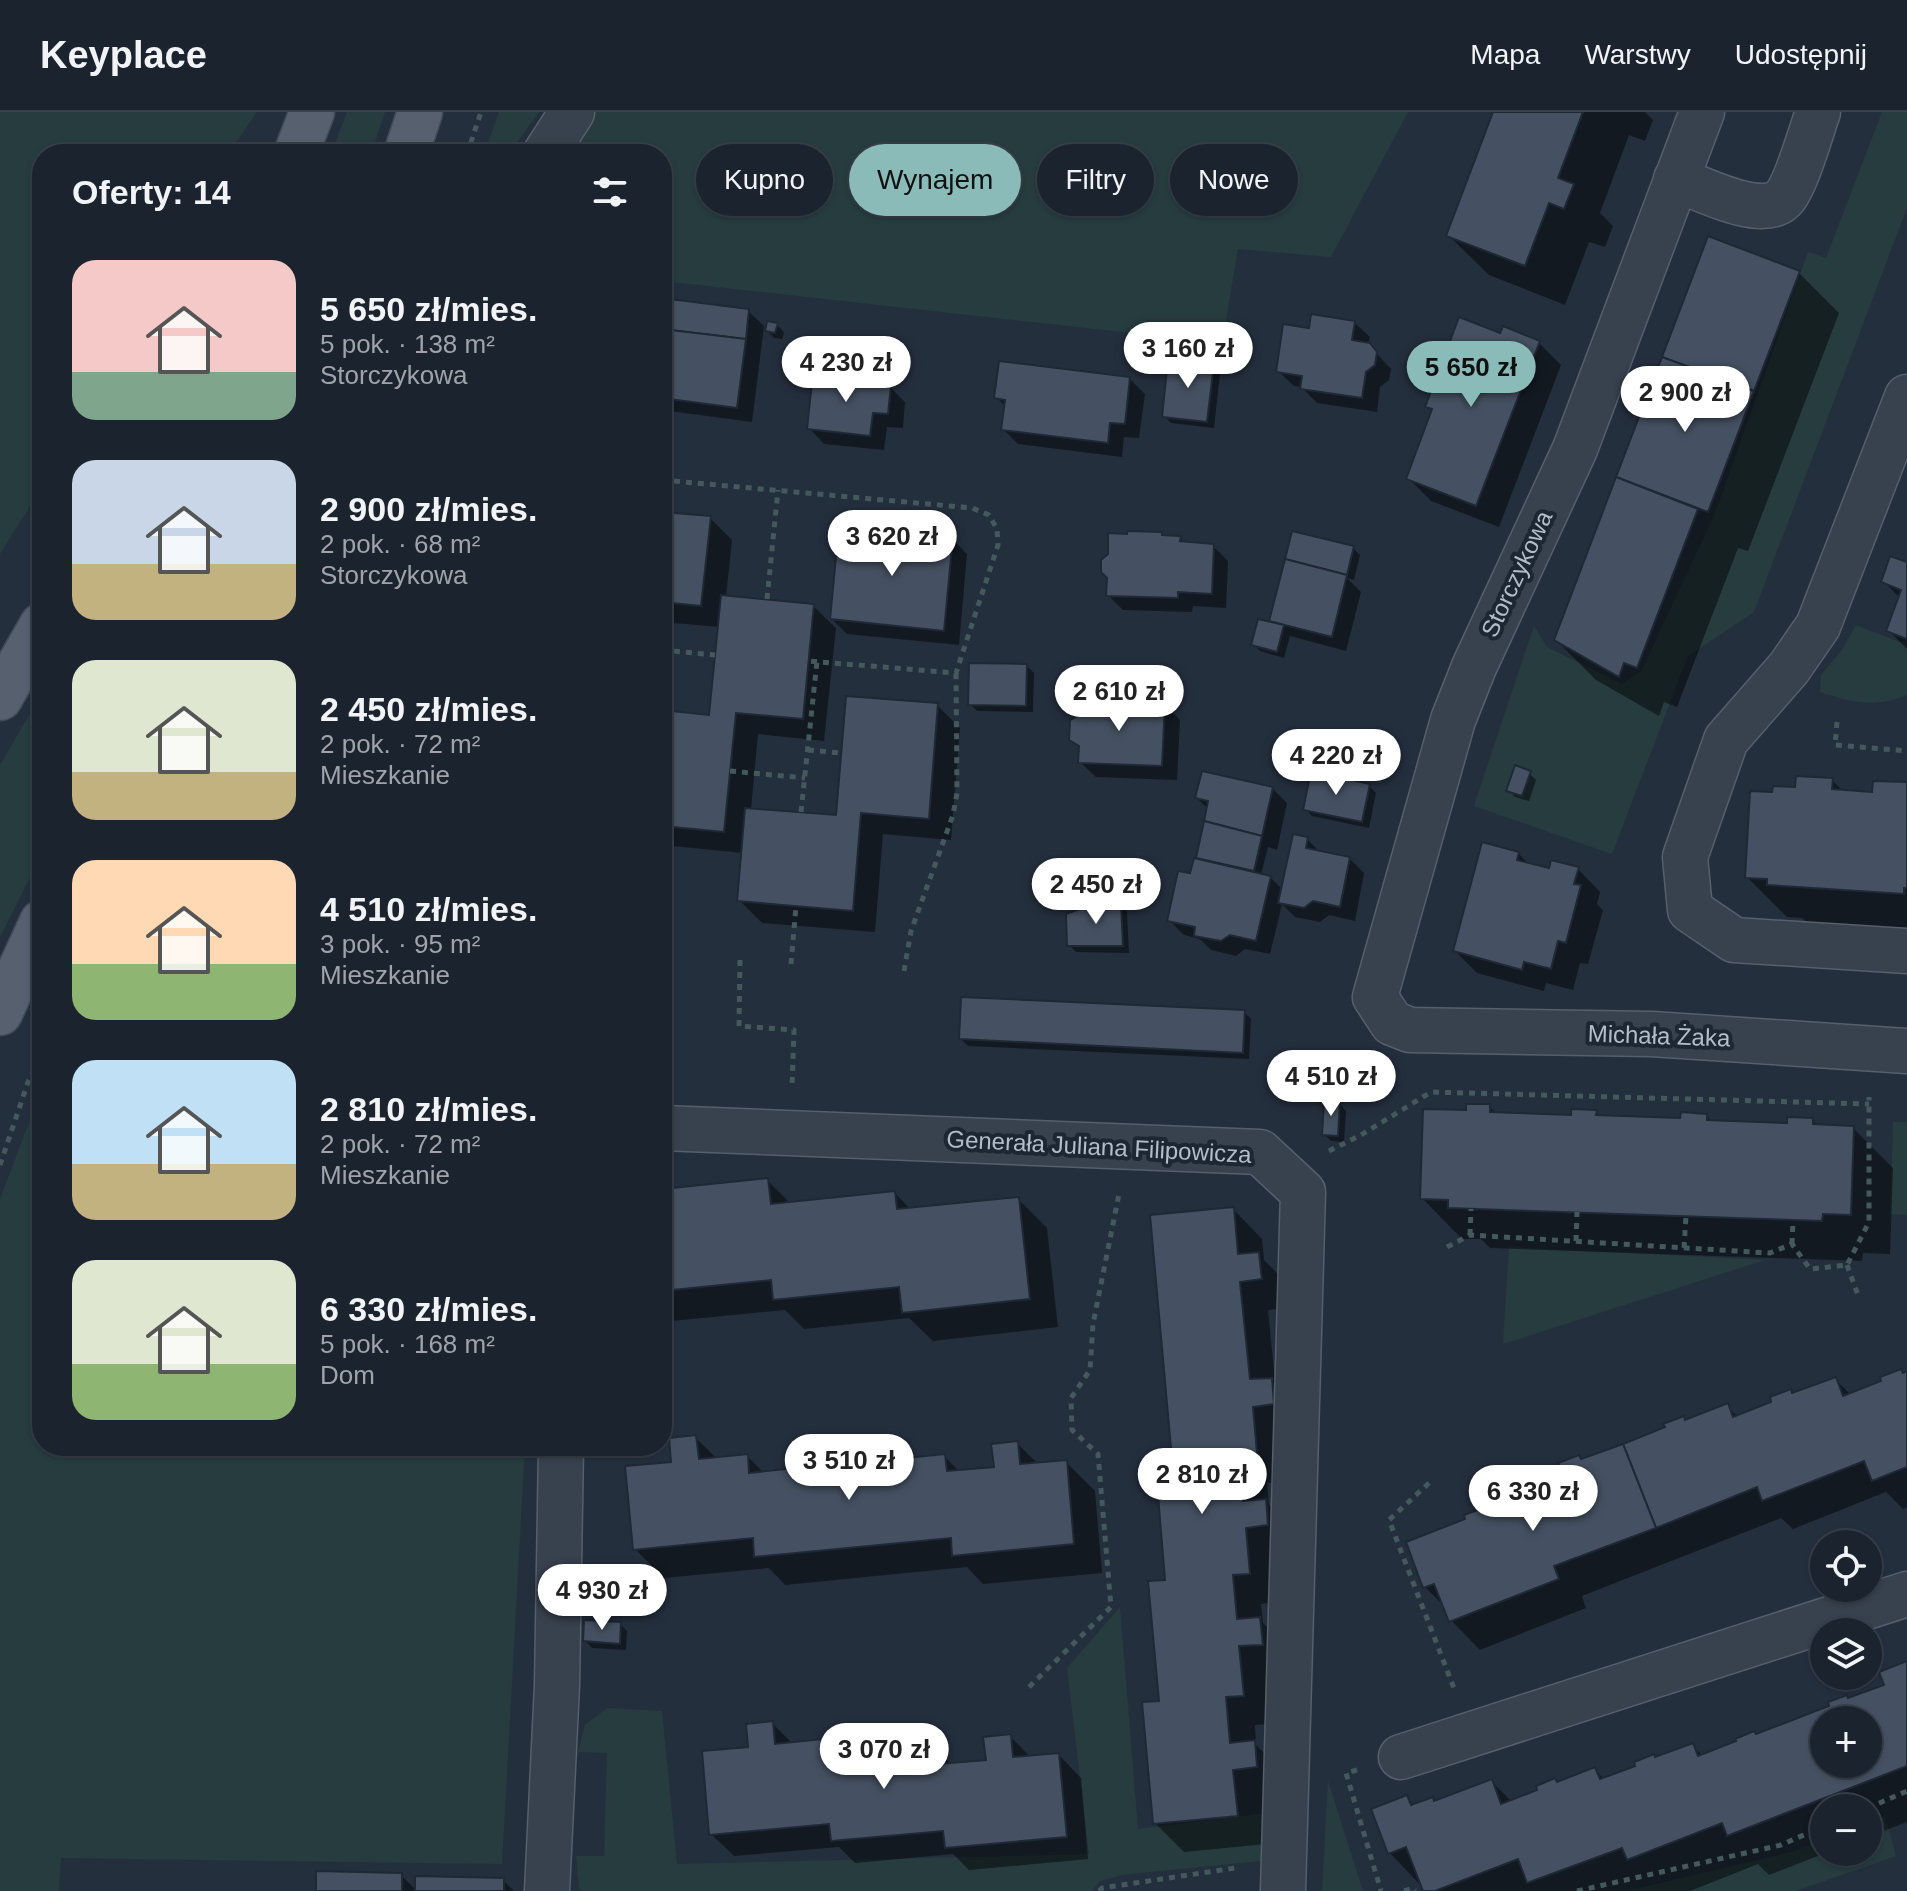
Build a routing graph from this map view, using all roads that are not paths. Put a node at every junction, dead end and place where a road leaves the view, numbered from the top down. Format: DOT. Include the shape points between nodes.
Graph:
graph roads {
  1 [pos="312,112"];
  2 [pos="420,112"];
  3 [pos="572,112"];
  4 [pos="1702,112"];
  5 [pos="1818,112"];
  6 [pos="300,144"];
  7 [pos="409,144"];
  8 [pos="551,144"];
  9 [pos="1676,179"];
  10 [pos="1907,397"];
  11 [pos="32,642"];
  12 [pos="0,698"];
  13 [pos="32,944"];
  14 [pos="1907,951"];
  15 [pos="0,1013"];
  16 [pos="1410,1030"];
  17 [pos="1907,1051"];
  18 [pos="672,1128"];
  19 [pos="561,1456"];
  20 [pos="1907,1594"];
  21 [pos="1401,1757"];
  22 [pos="1283,1876"];
  23 [pos="547,1891"];
  1 -- 6 [label="main road"];
  2 -- 7 [label="main road"];
  3 -- 8 [label="street"];
  4 -- 9 [label="street, Storczykowa"];
  5 -- 9 [label="street" via="1782,200 1765,208"];
  9 -- 16 [label="street, Storczykowa" via="1575,449 1453,720 1375,997 1392,1023"];
  10 -- 14 [label="street" via="1818,626 1726,740 1685,857 1690,910 1734,940"];
  11 -- 12 [label="main road"];
  13 -- 15 [label="main road"];
  16 -- 17 [label="street, Michała Żaka" via="1652,1034"];
  18 -- 22 [label="street, Generała Juliana Filipowicza" via="1260,1152 1303,1192"];
  19 -- 23 [label="street"];
  20 -- 21 [label="street"];
}
